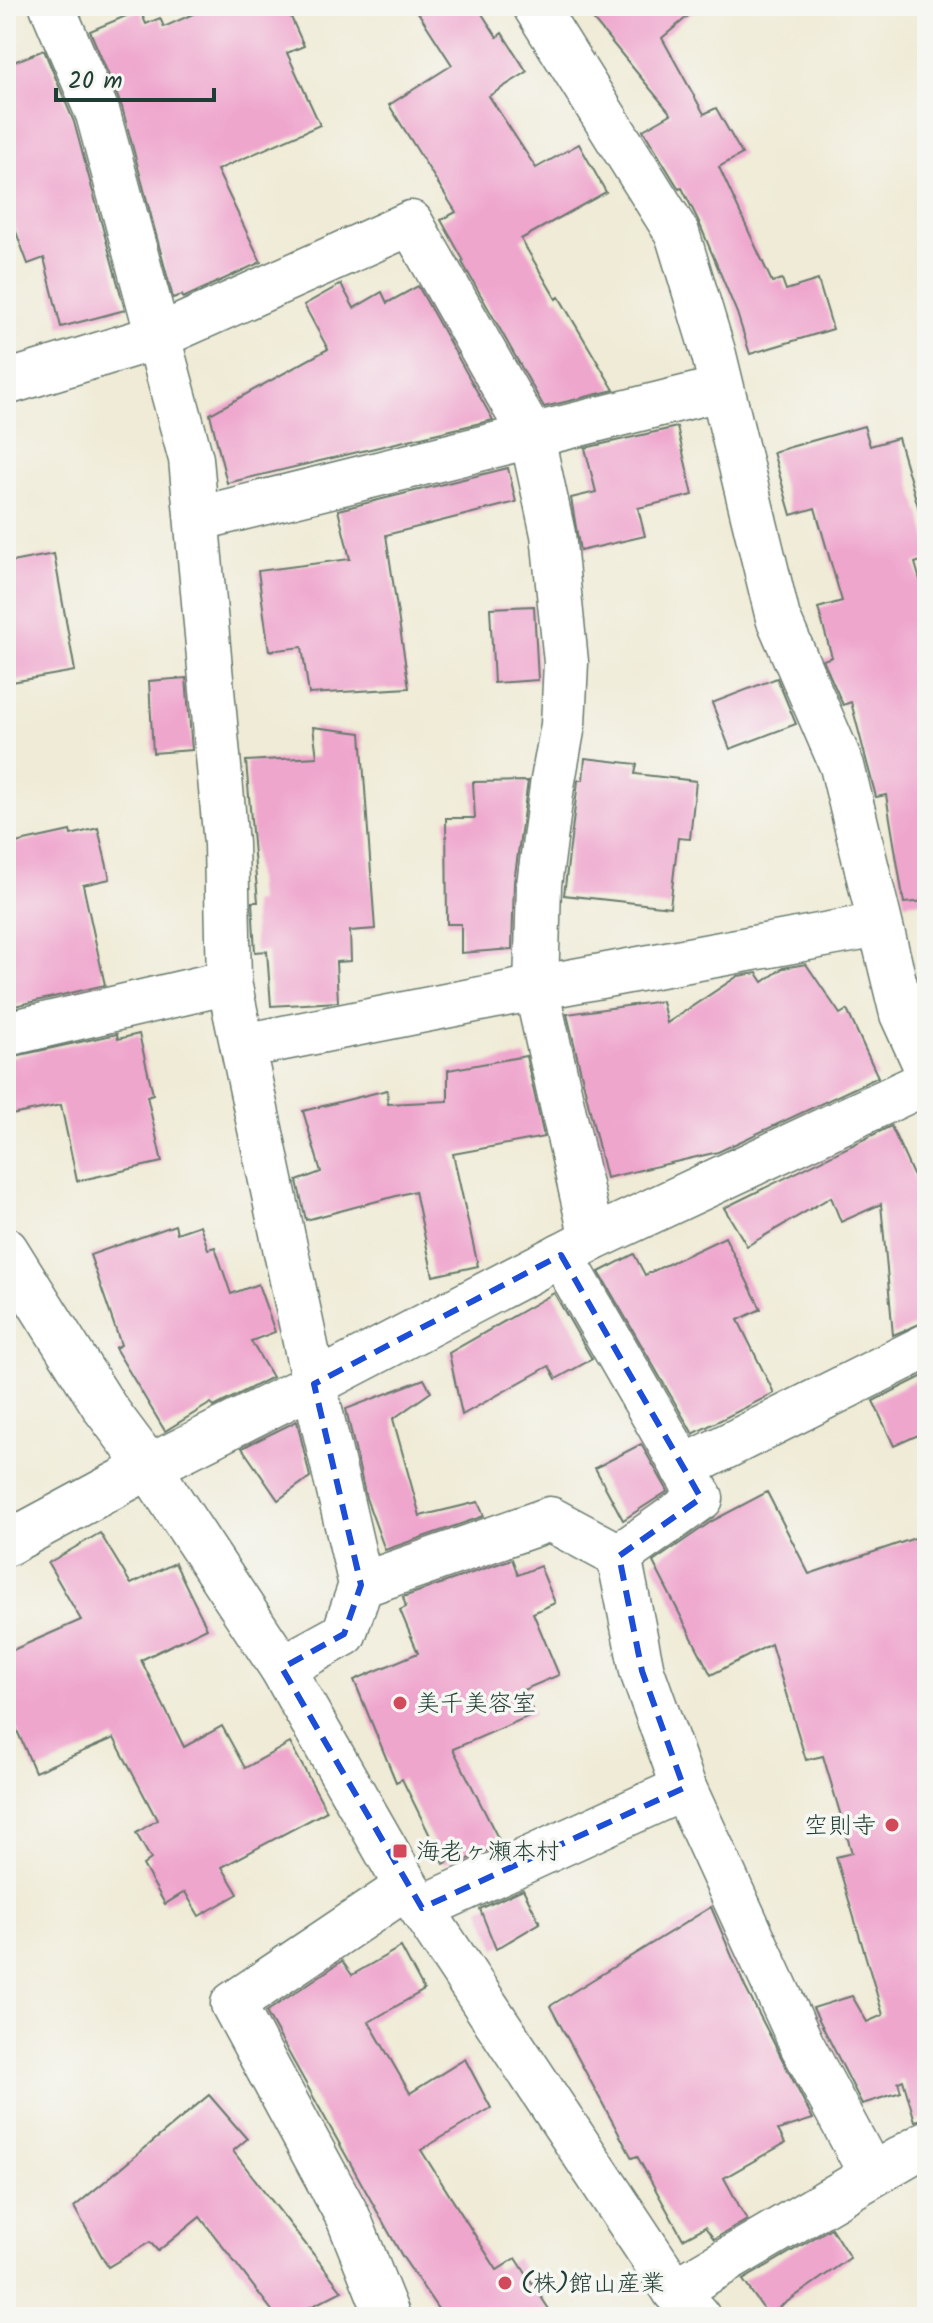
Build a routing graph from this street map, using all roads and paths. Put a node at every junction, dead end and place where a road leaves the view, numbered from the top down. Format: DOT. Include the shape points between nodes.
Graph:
graph roads {
  1 [pos="52,6"];
  2 [pos="535,6"];
  3 [pos="157,337"];
  4 [pos="6,383"];
  5 [pos="720,389"];
  6 [pos="532,437"];
  7 [pos="197,519"];
  8 [pos="879,925"];
  9 [pos="229,982"];
  10 [pos="536,988"];
  11 [pos="6,1034"];
  12 [pos="244,1046"];
  13 [pos="927,1069"];
  14 [pos="927,1082"];
  15 [pos="576,1247"];
  16 [pos="6,1250"];
  17 [pos="927,1346"];
  18 [pos="314,1384"];
  19 [pos="149,1467"];
  20 [pos="683,1468"];
  21 [pos="6,1544"];
  22 [pos="619,1556"];
  23 [pos="361,1585"];
  24 [pos="282,1668"];
  25 [pos="684,1788"];
  26 [pos="414,1897"];
  27 [pos="927,2143"];
  28 [pos="871,2174"];
  29 [pos="687,2304"];
  30 [pos="388,2317"];
  1 -- 3 [label="street" via="98,114"];
  2 -- 5 [label="street" via="677,233"];
  3 -- 4 [label="street"];
  3 -- 6 [label="street" via="411,223"];
  3 -- 7 [label="street" via="191,459"];
  5 -- 6 [label="street"];
  5 -- 8 [label="street" via="778,618 842,766"];
  6 -- 7 [label="street"];
  6 -- 10 [label="street" via="553,534 566,662 563,725 539,885"];
  7 -- 9 [label="street" via="226,844"];
  8 -- 10 [label="street"];
  8 -- 13 [label="street" via="902,1014"];
  9 -- 11 [label="street"];
  9 -- 12 [label="street"];
  10 -- 12 [label="street"];
  10 -- 15 [label="street"];
  12 -- 18 [label="street"];
  14 -- 15 [label="street"];
  15 -- 18 [label="street"];
  15 -- 20 [label="street"];
  16 -- 19 [label="street" via="105,1408"];
  17 -- 20 [label="street"];
  18 -- 19 [label="street"];
  18 -- 23 [label="street"];
  19 -- 21 [label="street"];
  19 -- 24 [label="street"];
  20 -- 22 [label="street" via="701,1498"];
  22 -- 23 [label="street" via="550,1519"];
  22 -- 25 [label="street" via="642,1671"];
  23 -- 24 [label="street" via="344,1634"];
  24 -- 26 [label="street"];
  25 -- 26 [label="street"];
  25 -- 28 [label="street" via="802,2045"];
  26 -- 29 [label="street"];
  26 -- 30 [label="street" via="233,2004 348,2217"];
  27 -- 28 [label="street"];
  28 -- 29 [label="street"];
}
